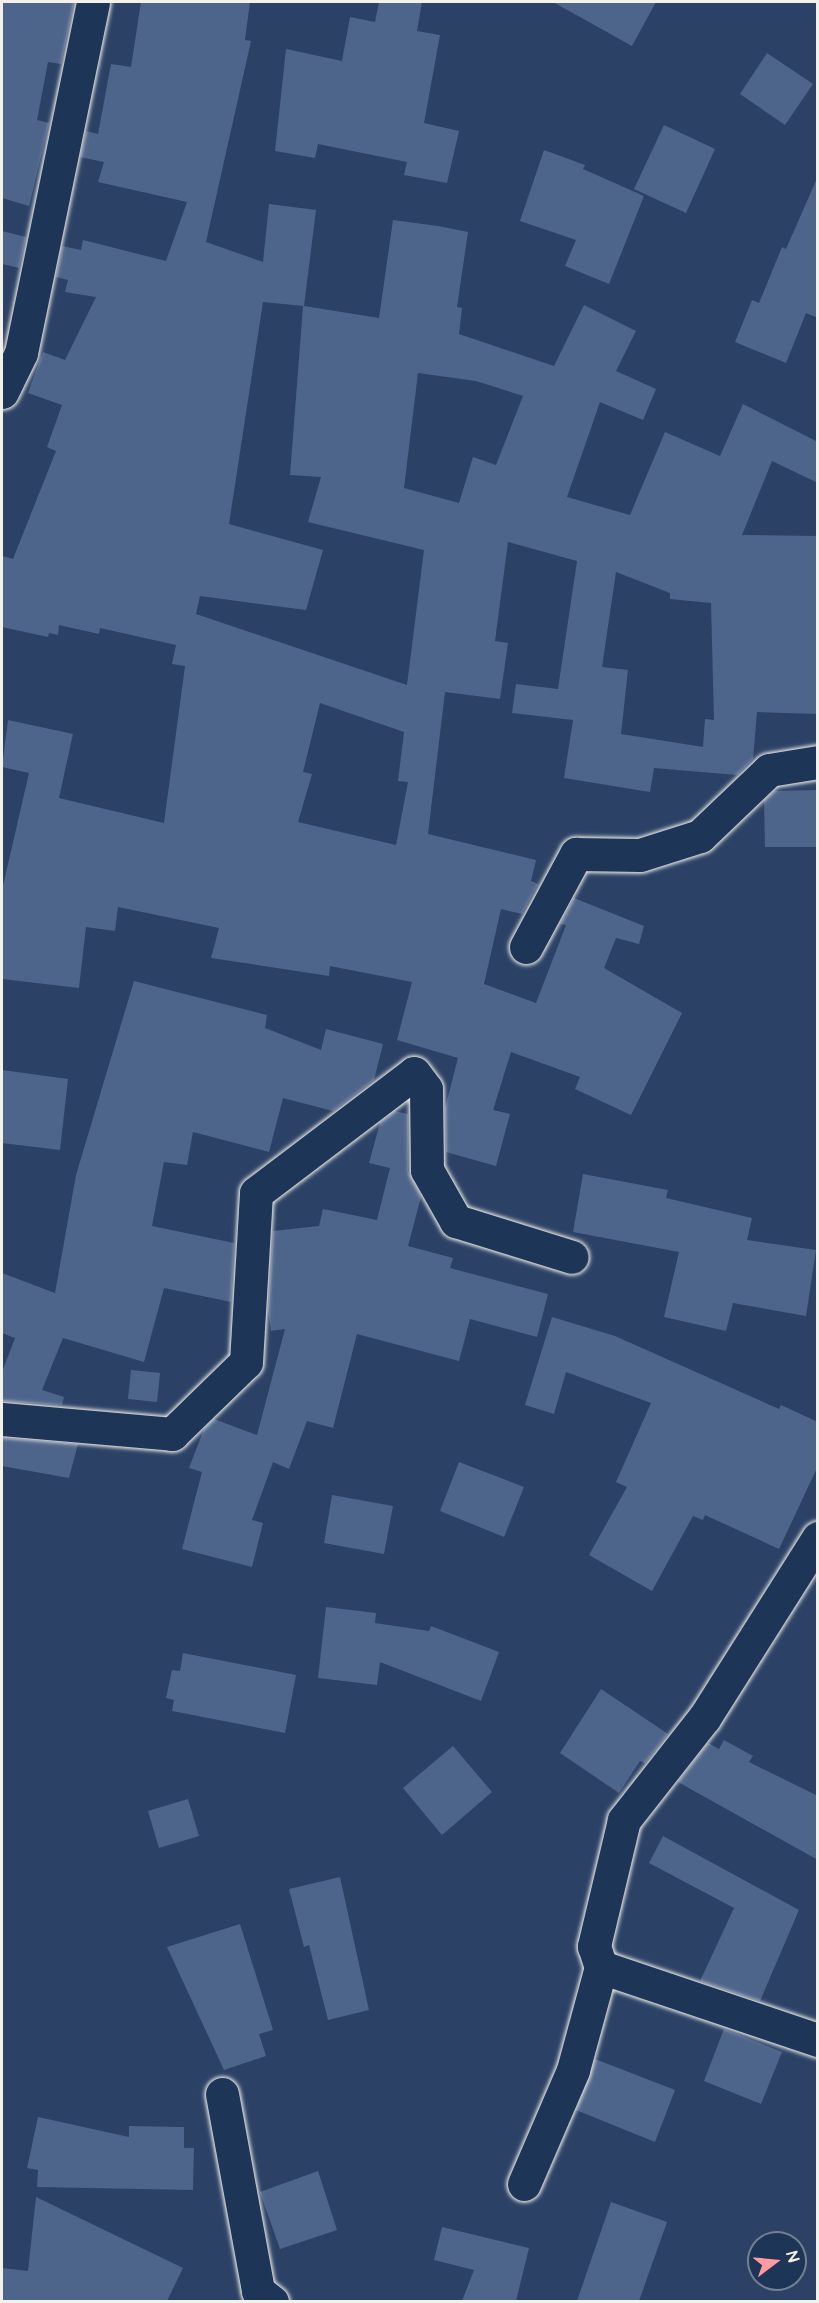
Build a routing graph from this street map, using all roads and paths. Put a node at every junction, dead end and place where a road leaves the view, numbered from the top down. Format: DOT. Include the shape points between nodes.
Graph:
graph roads {
  1 [pos="93,2"];
  2 [pos="2,393"];
  3 [pos="818,762"];
  4 [pos="526,947"];
  5 [pos="573,1257"];
  6 [pos="2,1419"];
  7 [pos="818,1538"];
  8 [pos="601,1967"];
  9 [pos="818,2040"];
  10 [pos="222,2094"];
  11 [pos="524,2184"];
  12 [pos="272,2301"];
  1 -- 2 [label="street" via="21,353"];
  3 -- 4 [label="street" via="770,770 700,836 640,855 576,854"];
  5 -- 6 [label="street" via="456,1221 427,1170 426,1089 414,1073 256,1193 246,1362 172,1434"];
  7 -- 8 [label="street" via="704,1718 624,1820 594,1946"];
  8 -- 9 [label="street"];
  8 -- 11 [label="street" via="573,2070"];
  10 -- 12 [label="street" via="258,2291"];
}
